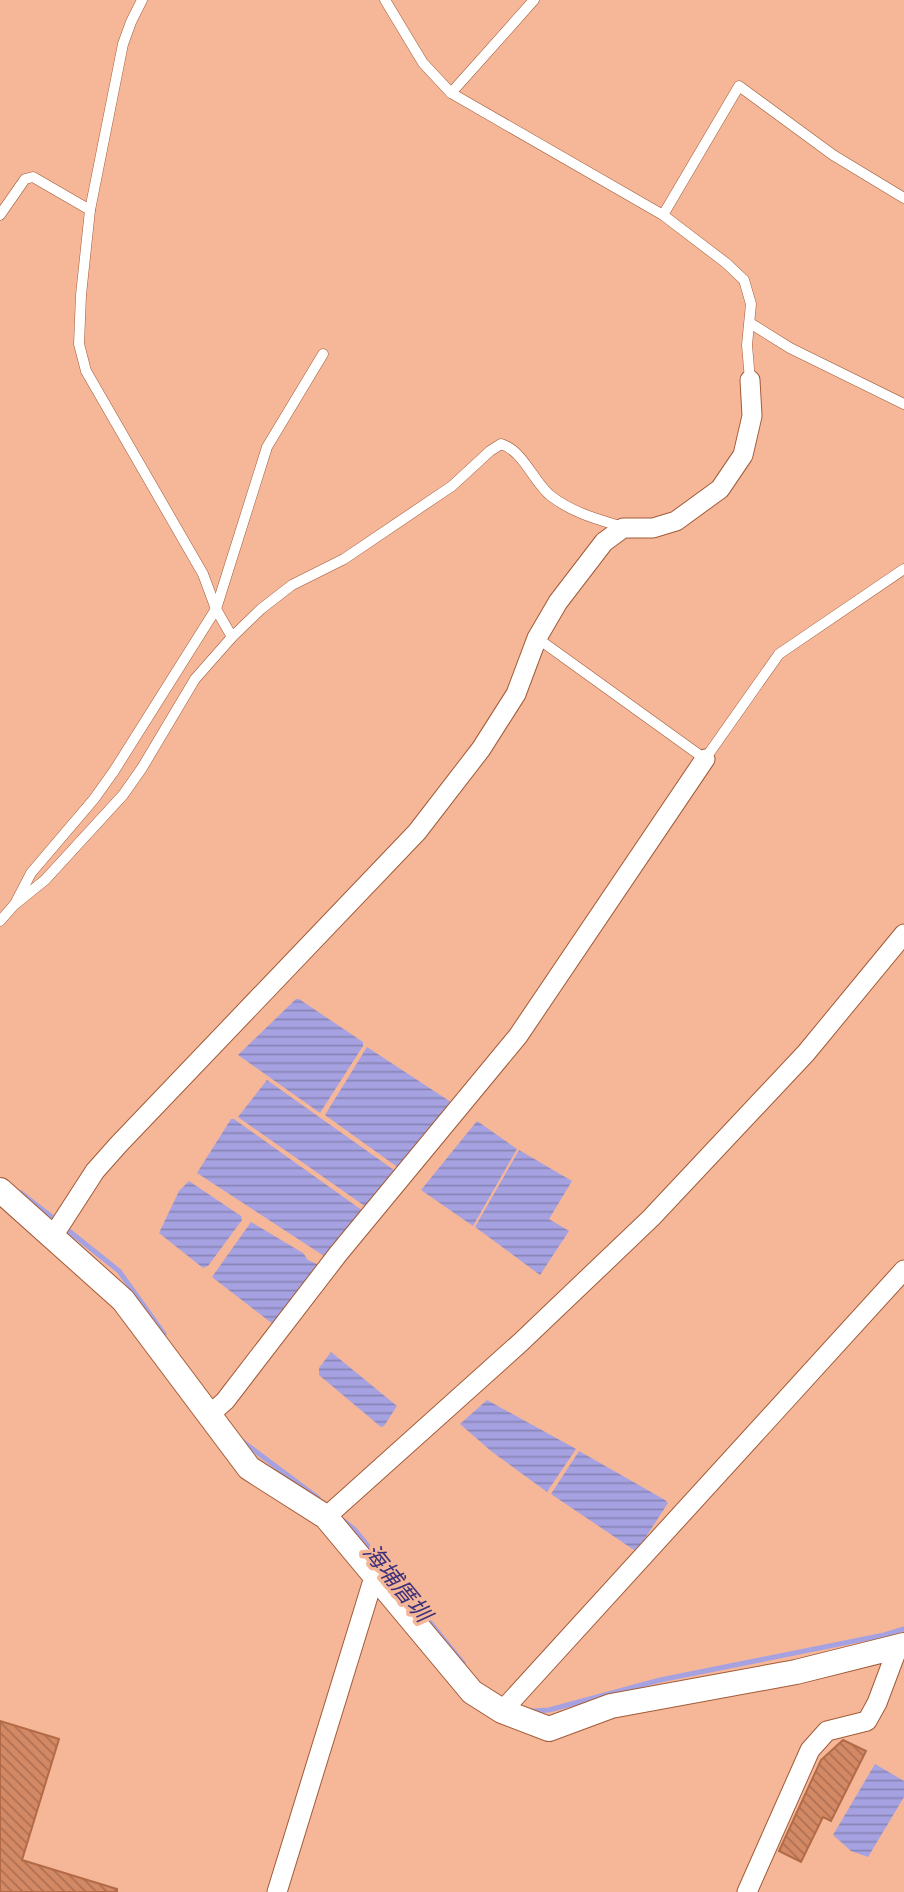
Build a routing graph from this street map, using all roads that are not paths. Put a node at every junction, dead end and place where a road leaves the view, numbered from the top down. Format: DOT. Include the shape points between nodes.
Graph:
graph roads {
  1 [pos="142,0"];
  2 [pos="386,0"];
  3 [pos="534,0"];
  4 [pos="451,93"];
  5 [pos="904,198"];
  6 [pos="90,210"];
  7 [pos="0,215"];
  8 [pos="663,215"];
  9 [pos="750,323"];
  10 [pos="323,354"];
  11 [pos="750,380"];
  12 [pos="904,404"];
  13 [pos="623,527"];
  14 [pos="904,569"];
  15 [pos="216,609"];
  16 [pos="232,637"];
  17 [pos="537,638"];
  18 [pos="705,758"];
  19 [pos="14,905"];
  20 [pos="0,921"];
  21 [pos="904,934"];
  22 [pos="0,1190"];
  23 [pos="53,1236"];
  24 [pos="904,1270"];
  25 [pos="217,1409"];
  26 [pos="335,1511"];
  27 [pos="374,1577"];
  28 [pos="901,1646"];
  29 [pos="502,1712"];
  30 [pos="277,1892"];
  31 [pos="747,1892"];
  1 -- 6 [label="lane" via="123,44"];
  2 -- 4 [label="lane" via="423,62"];
  3 -- 4 [label="lane"];
  4 -- 8 [label="lane"];
  5 -- 8 [label="lane" via="833,155 740,86"];
  6 -- 7 [label="lane" via="33,177 25,179"];
  6 -- 15 [label="lane" via="79,344 86,371 203,574"];
  8 -- 9 [label="lane" via="744,280 751,304"];
  9 -- 11 [label="lane"];
  9 -- 12 [label="lane" via="790,348"];
  10 -- 15 [label="lane" via="267,447"];
  11 -- 13 [label="street" via="752,416 743,455 720,489 676,521 653,528"];
  13 -- 16 [label="lane" via="577,513 548,494 514,453 500,444 452,486 344,559 292,585"];
  13 -- 17 [label="street" via="584,566"];
  14 -- 18 [label="lane" via="779,654"];
  15 -- 16 [label="lane"];
  15 -- 19 [label="lane" via="114,771 31,873"];
  16 -- 19 [label="lane" via="195,679 123,795 45,880"];
  17 -- 18 [label="lane"];
  17 -- 23 [label="street" via="516,694 481,749 416,832 118,1144"];
  18 -- 25 [label="street" via="518,1036"];
  19 -- 20 [label="lane"];
  21 -- 26 [label="street" via="806,1053 650,1217"];
  22 -- 23 [label="street"];
  23 -- 25 [label="street" via="123,1300"];
  24 -- 29 [label="street"];
  25 -- 26 [label="street" via="248,1468"];
  26 -- 27 [label="street"];
  27 -- 29 [label="street" via="472,1692"];
  27 -- 30 [label="street"];
  28 -- 29 [label="street" via="796,1672 611,1706 549,1729"];
  28 -- 31 [label="street" via="867,1721 827,1731 810,1750"];
}
